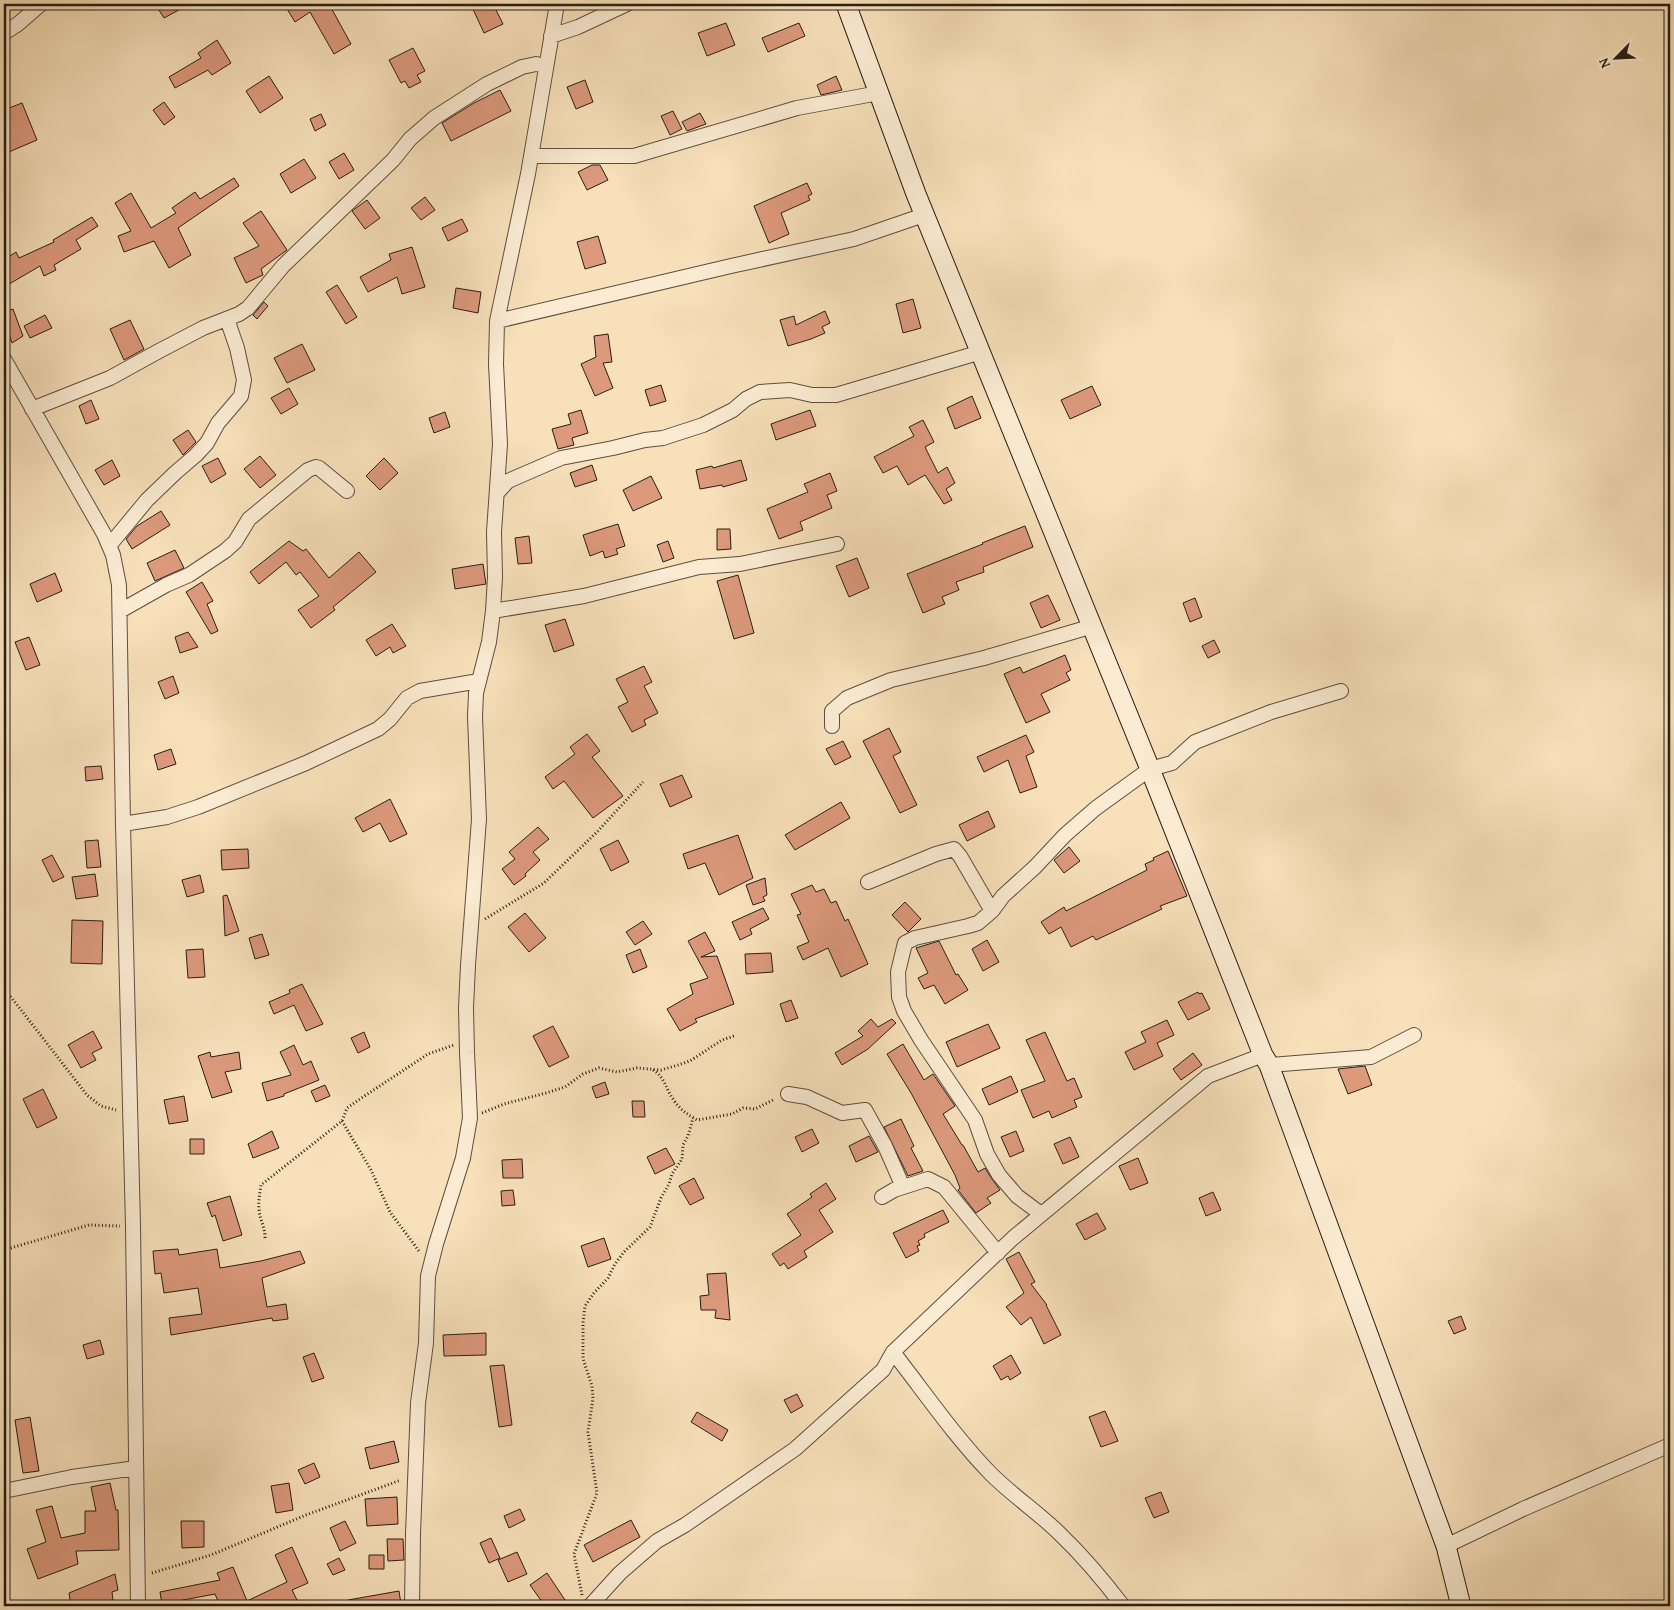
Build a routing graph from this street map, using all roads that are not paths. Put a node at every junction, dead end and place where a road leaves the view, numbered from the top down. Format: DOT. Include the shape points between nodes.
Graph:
graph roads {
  1 [pos="40,4"];
  2 [pos="557,4"];
  3 [pos="627,4"];
  4 [pos="846,4"];
  5 [pos="4,33"];
  6 [pos="551,36"];
  7 [pos="546,66"];
  8 [pos="879,93"];
  9 [pos="531,156"];
  10 [pos="924,215"];
  11 [pos="227,319"];
  12 [pos="497,322"];
  13 [pos="981,352"];
  14 [pos="4,358"];
  15 [pos="32,410"];
  16 [pos="347,491"];
  17 [pos="497,493"];
  18 [pos="837,544"];
  19 [pos="109,546"];
  20 [pos="120,611"];
  21 [pos="493,611"];
  22 [pos="1093,626"];
  23 [pos="479,681"];
  24 [pos="1340,691"];
  25 [pos="832,726"];
  26 [pos="1150,768"];
  27 [pos="123,824"];
  28 [pos="868,882"];
  29 [pos="992,911"];
  30 [pos="1414,1035"];
  31 [pos="1266,1060"];
  32 [pos="788,1094"];
  33 [pos="903,1187"];
  34 [pos="882,1197"];
  35 [pos="1041,1214"];
  36 [pos="998,1253"];
  37 [pos="893,1352"];
  38 [pos="1670,1445"];
  39 [pos="136,1468"];
  40 [pos="4,1492"];
  41 [pos="1446,1546"];
  42 [pos="586,1602"];
  43 [pos="138,1606"];
  44 [pos="412,1606"];
  45 [pos="1123,1606"];
  46 [pos="1461,1606"];
  1 -- 5 [label="street"];
  2 -- 6 [label="street"];
  3 -- 6 [label="street"];
  4 -- 8 [label="street"];
  6 -- 7 [label="street"];
  7 -- 9 [label="street"];
  7 -- 11 [label="street" via="522,67 487,84 434,118 283,266 248,308"];
  8 -- 9 [label="street" via="797,108 634,156"];
  8 -- 10 [label="street"];
  9 -- 12 [label="street"];
  10 -- 12 [label="street" via="854,239"];
  10 -- 13 [label="street"];
  11 -- 15 [label="street" via="203,328 110,378"];
  11 -- 19 [label="street" via="238,348 244,380 241,396 218,423 207,443 147,500"];
  12 -- 17 [label="street" via="500,444"];
  13 -- 17 [label="street" via="836,395 790,390 760,392 703,426 663,438 561,458 508,481"];
  13 -- 22 [label="street"];
  14 -- 15 [label="street"];
  15 -- 19 [label="street"];
  16 -- 20 [label="street" via="319,468 308,470 249,519 235,542 225,551 189,575"];
  17 -- 21 [label="street"];
  18 -- 21 [label="street" via="740,564 700,567 584,596"];
  19 -- 20 [label="street" via="119,585"];
  20 -- 27 [label="street"];
  21 -- 23 [label="street"];
  22 -- 25 [label="street" via="984,658 891,680 847,698 832,712"];
  22 -- 26 [label="street"];
  23 -- 27 [label="street" via="420,691 407,698 378,729 306,763 198,807 167,817"];
  23 -- 44 [label="street" via="475,717 478,819 468,965 470,1118 463,1158 428,1276 426,1343 418,1403"];
  24 -- 26 [label="street" via="1271,712 1195,742 1172,762"];
  26 -- 29 [label="street" via="1065,835"];
  26 -- 31 [label="street"];
  27 -- 39 [label="street"];
  28 -- 29 [label="street" via="954,849"];
  29 -- 35 [label="street" via="978,923 904,943 898,972 899,997 904,1012 975,1120 987,1154 999,1175 1017,1196"];
  30 -- 31 [label="street" via="1371,1057"];
  31 -- 35 [label="street" via="1208,1076"];
  31 -- 41 [label="street"];
  32 -- 33 [label="street" via="807,1097 842,1113 865,1110"];
  33 -- 34 [label="street"];
  33 -- 36 [label="street" via="928,1179 944,1187"];
  35 -- 36 [label="street"];
  36 -- 37 [label="street"];
  37 -- 42 [label="street" via="884,1370 795,1449 657,1541"];
  37 -- 45 [label="street" via="974,1456 1060,1534"];
  38 -- 41 [label="street"];
  39 -- 40 [label="street" via="72,1477"];
  39 -- 43 [label="street"];
  41 -- 46 [label="street"];
}
